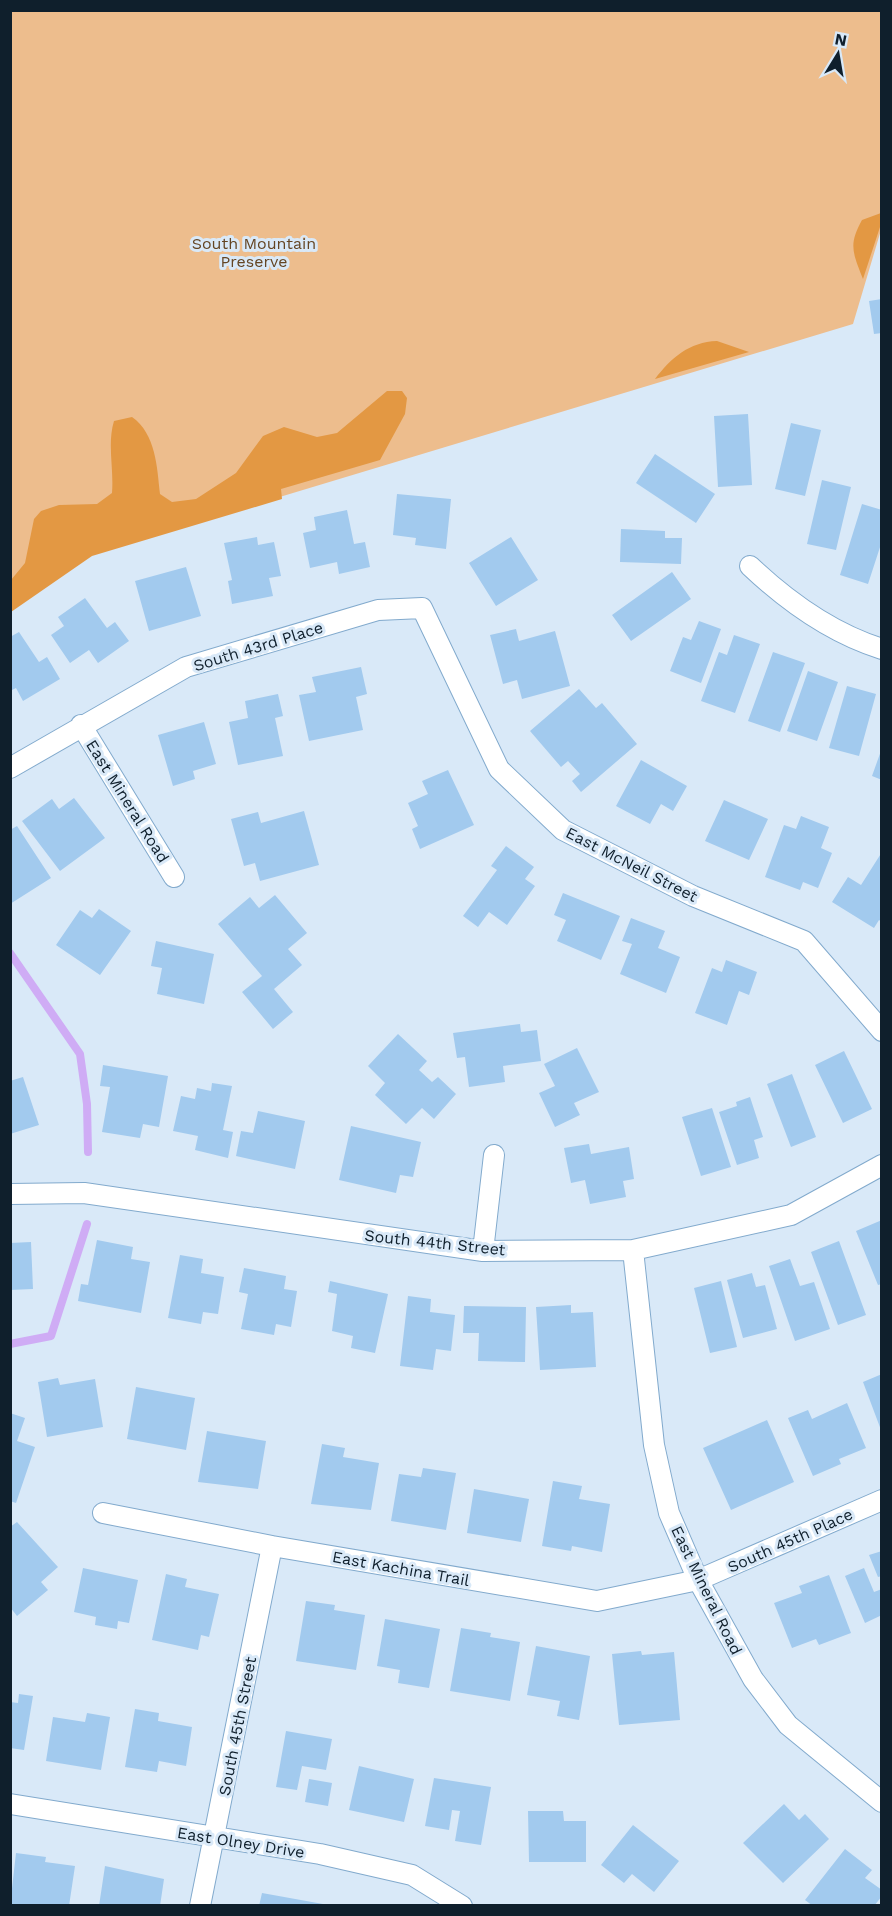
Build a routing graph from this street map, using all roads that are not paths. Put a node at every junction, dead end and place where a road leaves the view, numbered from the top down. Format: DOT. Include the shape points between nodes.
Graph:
graph roads {
  1 [pos="750,566"];
  2 [pos="422,608"];
  3 [pos="882,649"];
  4 [pos="81,725"];
  5 [pos="10,768"];
  6 [pos="174,877"];
  7 [pos="882,1031"];
  8 [pos="494,1155"];
  9 [pos="882,1165"];
  10 [pos="10,1194"];
  11 [pos="633,1250"];
  12 [pos="483,1251"];
  13 [pos="882,1500"];
  14 [pos="103,1513"];
  15 [pos="272,1546"];
  16 [pos="698,1580"];
  17 [pos="882,1802"];
  18 [pos="10,1804"];
  19 [pos="215,1837"];
  20 [pos="200,1905"];
  21 [pos="462,1905"];
  1 -- 3 [label="street" via="781,596 851,639"];
  2 -- 4 [label="street, South 43rd Place" via="378,610 186,667"];
  2 -- 7 [label="street, East McNeil Street" via="499,769 563,830 693,896 804,941"];
  4 -- 5 [label="street, South 43rd Place"];
  4 -- 6 [label="street, East Mineral Road"];
  8 -- 12 [label="street"];
  9 -- 11 [label="street, South 44th Street" via="792,1215"];
  10 -- 12 [label="street, South 44th Street" via="84,1193"];
  11 -- 12 [label="street, South 44th Street"];
  11 -- 16 [label="street, East Mineral Road" via="654,1445 669,1513"];
  13 -- 16 [label="street, South 45th Place"];
  14 -- 15 [label="street, East Kachina Trail"];
  15 -- 16 [label="street, East Kachina Trail" via="597,1601"];
  15 -- 19 [label="street, South 45th Street"];
  16 -- 17 [label="street, East Mineral Road" via="753,1679 788,1725"];
  18 -- 19 [label="street, East Olney Drive"];
  19 -- 20 [label="street, South 45th Street"];
  19 -- 21 [label="street, East Olney Drive" via="320,1854 412,1875"];
}
